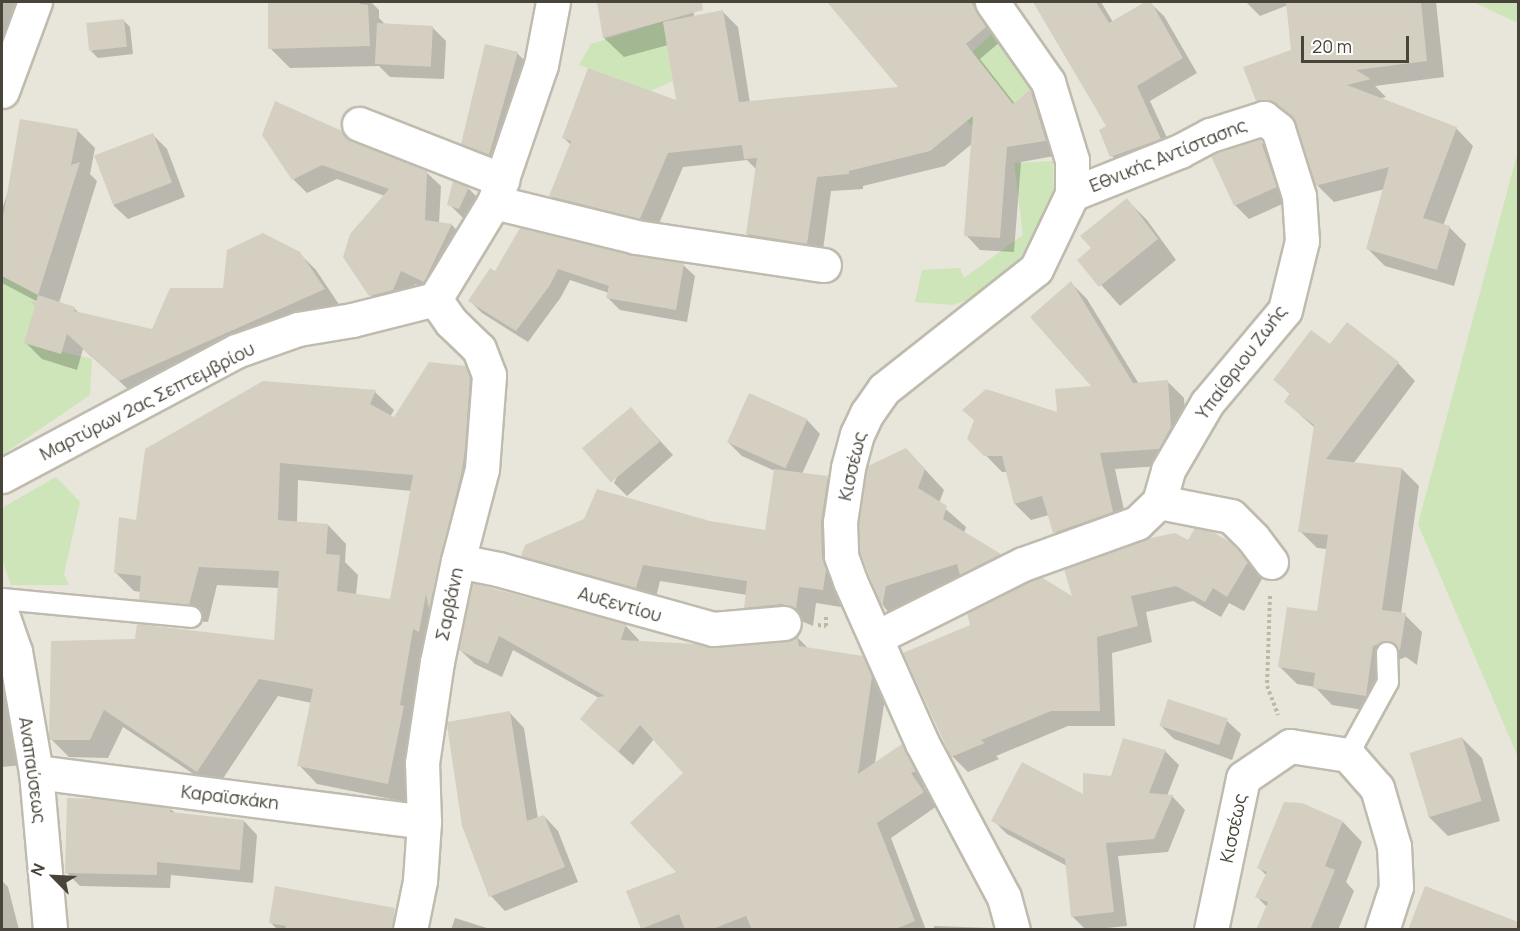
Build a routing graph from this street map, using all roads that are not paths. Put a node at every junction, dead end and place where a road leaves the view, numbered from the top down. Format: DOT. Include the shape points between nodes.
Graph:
graph roads {
  1 [pos="35,2"];
  2 [pos="553,2"];
  3 [pos="992,2"];
  4 [pos="2,91"];
  5 [pos="1264,118"];
  6 [pos="359,124"];
  7 [pos="498,191"];
  8 [pos="1072,194"];
  9 [pos="824,265"];
  10 [pos="435,299"];
  11 [pos="2,476"];
  12 [pos="1159,502"];
  13 [pos="458,561"];
  14 [pos="1271,562"];
  15 [pos="2,599"];
  16 [pos="2,614"];
  17 [pos="191,617"];
  18 [pos="784,623"];
  19 [pos="877,637"];
  20 [pos="1387,652"];
  21 [pos="1347,755"];
  22 [pos="36,771"];
  23 [pos="424,822"];
  24 [pos="50,930"];
  25 [pos="410,930"];
  26 [pos="1013,930"];
  27 [pos="1211,930"];
  28 [pos="1382,930"];
  1 -- 4 [label="street"];
  2 -- 7 [label="street" via="541,64"];
  3 -- 8 [label="street, Κισσέως" via="1048,82 1072,160"];
  5 -- 8 [label="street, Εθνικής Αντίστασης" via="1210,135"];
  5 -- 12 [label="street, Υπαίθριου Ζωής" via="1278,129 1299,196 1302,241 1285,310 1207,403 1168,470"];
  6 -- 7 [label="street"];
  7 -- 9 [label="street" via="636,237"];
  7 -- 10 [label="street"];
  8 -- 19 [label="street, Κισσέως" via="1036,269 884,389 857,434 840,522 841,556"];
  10 -- 11 [label="street, Μαρτύρων 2ας Σεπτεμβρίου" via="298,329 236,351"];
  10 -- 13 [label="street, Σαρβάνη" via="451,322 479,349 489,375 482,469"];
  12 -- 14 [label="street" via="1231,516"];
  12 -- 19 [label="street" via="1137,523 1023,564"];
  13 -- 18 [label="street, Αυξεντίου" via="714,629"];
  13 -- 23 [label="street, Σαρβάνη" via="422,763"];
  15 -- 17 [label="lane"];
  16 -- 22 [label="street, Αναπαύσεως" via="15,651"];
  19 -- 26 [label="street, Κισσέως" via="922,743 1004,897"];
  20 -- 21 [label="lane" via="1388,682"];
  21 -- 27 [label="street, Κισσέως" via="1290,746 1243,777"];
  21 -- 28 [label="street" via="1377,788 1394,846 1396,887"];
  22 -- 23 [label="street, Καραϊσκάκη"];
  22 -- 24 [label="street, Αναπαύσεως"];
  23 -- 25 [label="street, Σαρβάνη" via="420,881"];
}
